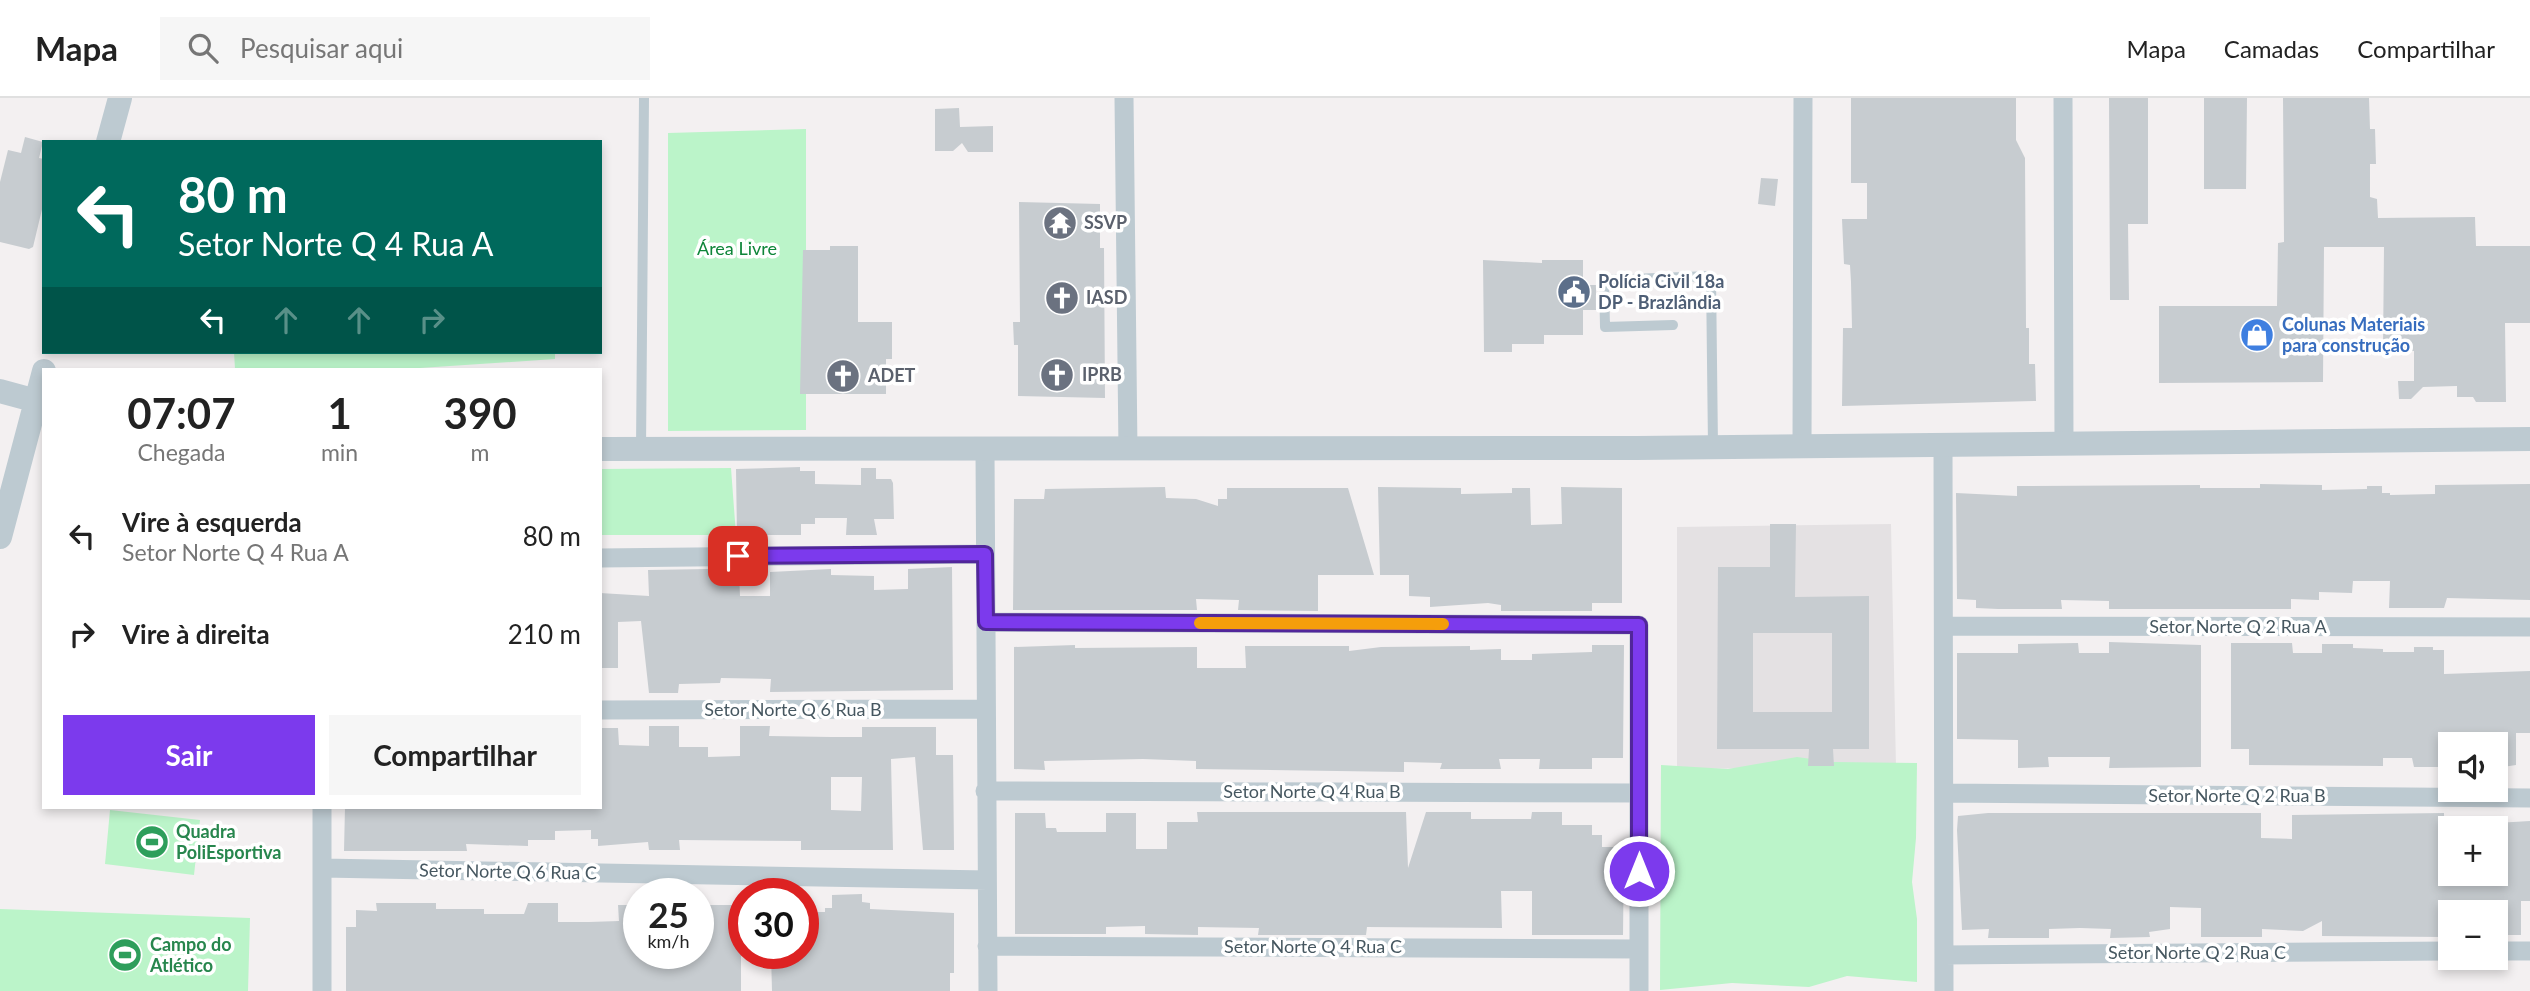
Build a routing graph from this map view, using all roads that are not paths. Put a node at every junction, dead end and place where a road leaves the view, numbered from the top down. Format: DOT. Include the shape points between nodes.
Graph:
graph roads {
  1 [pos="120,98"];
  2 [pos="644,98"];
  3 [pos="1124,98"];
  4 [pos="1803,98"];
  5 [pos="2063,98"];
  6 [pos="109,140"];
  7 [pos="1673,325"];
  8 [pos="0,391"];
  9 [pos="40,402"];
  10 [pos="2530,439"];
  11 [pos="2064,444"];
  12 [pos="1943,445"];
  13 [pos="1802,447"];
  14 [pos="1713,448"];
  15 [pos="602,449"];
  16 [pos="641,449"];
  17 [pos="985,450"];
  18 [pos="1128,450"];
  19 [pos="4,500"];
  20 [pos="0,537"];
  21 [pos="985,554"];
  22 [pos="602,558"];
  23 [pos="986,622"];
  24 [pos="1945,626"];
  25 [pos="2530,626"];
  26 [pos="986,709"];
  27 [pos="602,710"];
  28 [pos="985,791"];
  29 [pos="1639,793"];
  30 [pos="1944,793"];
  31 [pos="2530,798"];
  32 [pos="323,809"];
  33 [pos="323,868"];
  34 [pos="986,880"];
  35 [pos="987,946"];
  36 [pos="1639,948"];
  37 [pos="2438,951"];
  38 [pos="2508,951"];
  39 [pos="2530,951"];
  40 [pos="1944,955"];
  41 [pos="322,991"];
  42 [pos="988,991"];
  43 [pos="1639,991"];
  44 [pos="1944,991"];
  1 -- 6 [label="street"];
  2 -- 16 [label="lane"];
  3 -- 18 [label="street"];
  4 -- 13 [label="street"];
  5 -- 11 [label="street"];
  7 -- 14 [label="lane" via="1605,327 1604,280 1711,276"];
  8 -- 9 [label="street"];
  9 -- 19 [label="street"];
  10 -- 11 [label="street"];
  11 -- 12 [label="street"];
  12 -- 13 [label="street"];
  12 -- 24 [label="street"];
  13 -- 14 [label="street"];
  14 -- 18 [label="street"];
  15 -- 16 [label="street"];
  16 -- 17 [label="street"];
  17 -- 18 [label="street"];
  17 -- 21 [label="street"];
  19 -- 20 [label="street"];
  21 -- 22 [label="street"];
  21 -- 23 [label="street"];
  23 -- 26 [label="street"];
  23 -- 29 [label="street" via="1639,625"];
  24 -- 25 [label="street, Setor Norte Q 2 Rua A"];
  24 -- 30 [label="street"];
  26 -- 27 [label="street, Setor Norte Q 6 Rua B"];
  26 -- 28 [label="street"];
  28 -- 29 [label="street, Setor Norte Q 4 Rua B"];
  28 -- 34 [label="street"];
  29 -- 36 [label="street"];
  30 -- 31 [label="street, Setor Norte Q 2 Rua B"];
  30 -- 40 [label="street"];
  32 -- 33 [label="street"];
  33 -- 34 [label="street, Setor Norte Q 6 Rua C"];
  33 -- 41 [label="street"];
  34 -- 35 [label="street"];
  35 -- 36 [label="street, Setor Norte Q 4 Rua C"];
  35 -- 42 [label="street"];
  36 -- 43 [label="street"];
  37 -- 40 [label="street, Setor Norte Q 2 Rua C"];
  38 -- 39 [label="street"];
  40 -- 44 [label="street"];
}
